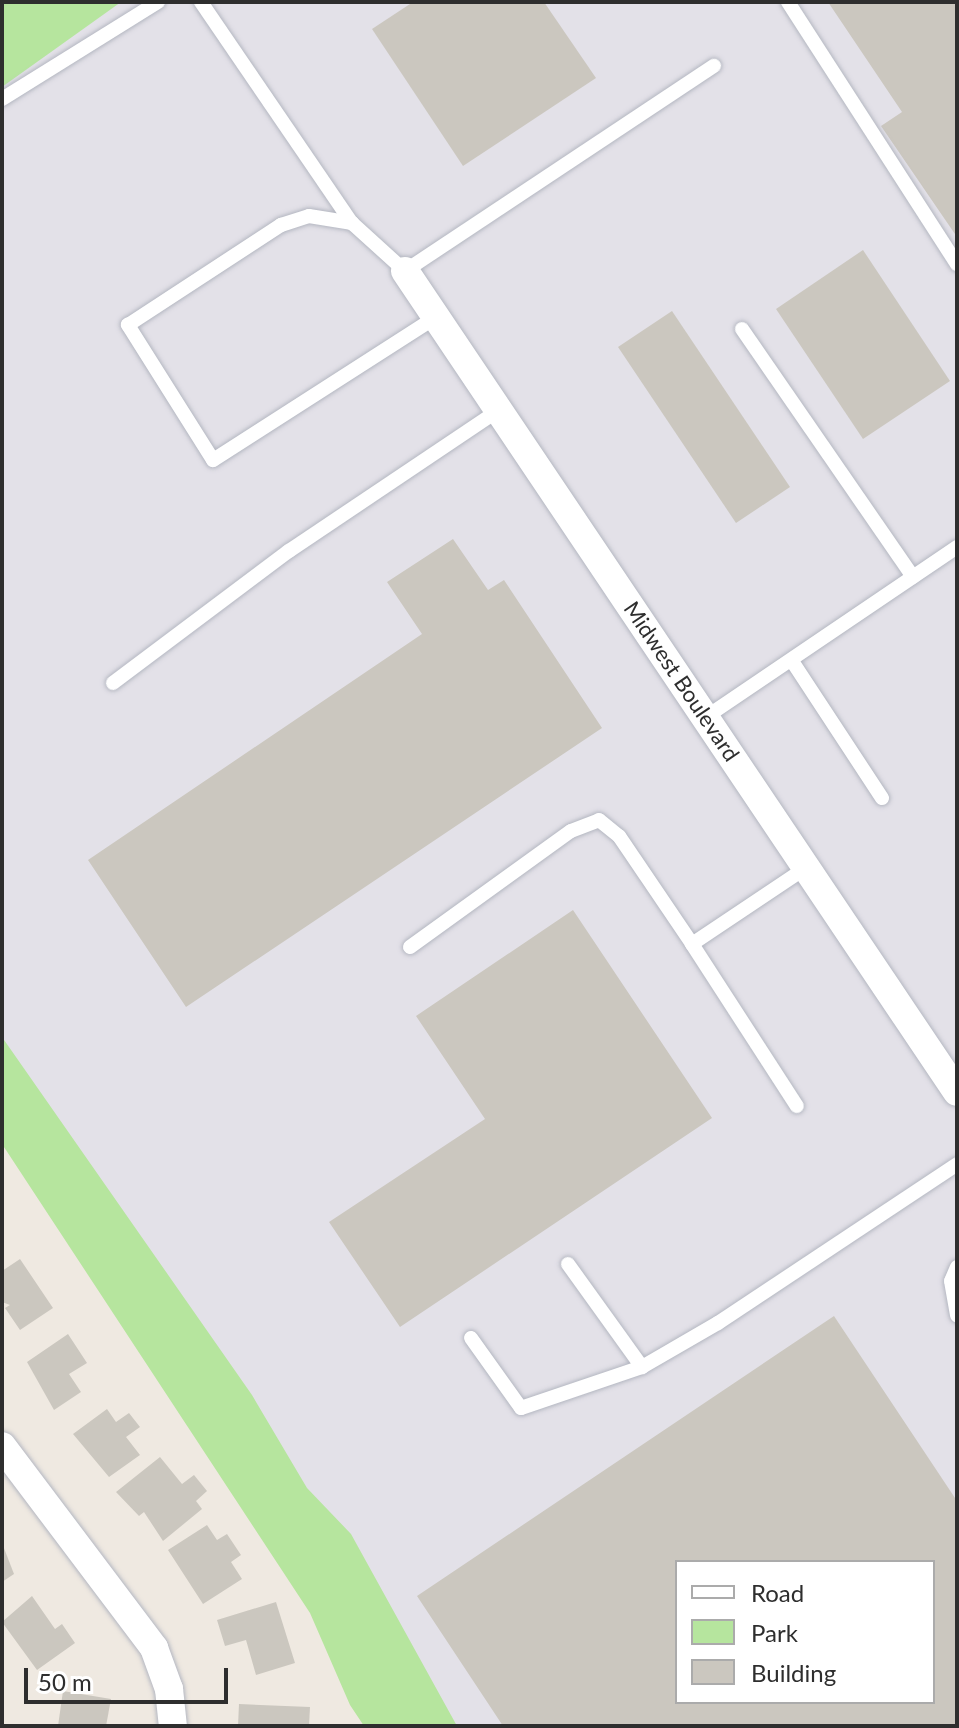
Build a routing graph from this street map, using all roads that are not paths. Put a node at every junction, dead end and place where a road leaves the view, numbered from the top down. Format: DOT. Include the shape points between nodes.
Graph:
graph roads {
  1 [pos="158,2"];
  2 [pos="201,2"];
  3 [pos="788,2"];
  4 [pos="714,66"];
  5 [pos="2,99"];
  6 [pos="352,223"];
  7 [pos="957,264"];
  8 [pos="405,271"];
  9 [pos="436,317"];
  10 [pos="742,329"];
  11 [pos="499,410"];
  12 [pos="957,547"];
  13 [pos="913,577"];
  14 [pos="792,661"];
  15 [pos="113,683"];
  16 [pos="706,717"];
  17 [pos="882,798"];
  18 [pos="807,867"];
  19 [pos="692,944"];
  20 [pos="410,947"];
  21 [pos="957,1092"];
  22 [pos="797,1106"];
  23 [pos="957,1164"];
  24 [pos="568,1264"];
  25 [pos="957,1267"];
  26 [pos="957,1315"];
  27 [pos="471,1338"];
  28 [pos="642,1367"];
  29 [pos="2,1446"];
  30 [pos="173,1726"];
  1 -- 5 [label="lane"];
  2 -- 6 [label="lane"];
  3 -- 7 [label="lane"];
  4 -- 8 [label="lane"];
  6 -- 8 [label="lane"];
  6 -- 9 [label="lane" via="309,216 281,225 128,325 213,460"];
  8 -- 9 [label="street, Midwest Boulevard"];
  9 -- 11 [label="street, Midwest Boulevard"];
  10 -- 13 [label="lane"];
  11 -- 15 [label="lane" via="289,551"];
  11 -- 16 [label="street, Midwest Boulevard"];
  12 -- 13 [label="lane"];
  13 -- 14 [label="lane"];
  14 -- 16 [label="lane"];
  14 -- 17 [label="lane"];
  16 -- 18 [label="street, Midwest Boulevard"];
  18 -- 19 [label="lane"];
  18 -- 21 [label="street, Midwest Boulevard"];
  19 -- 20 [label="lane" via="619,836 599,820 571,831"];
  19 -- 22 [label="lane"];
  23 -- 28 [label="lane" via="718,1323"];
  24 -- 28 [label="lane"];
  25 -- 26 [label="lane" via="951,1281"];
  27 -- 28 [label="lane" via="521,1408"];
  29 -- 30 [label="street" via="147,1637 166,1679"];
}
